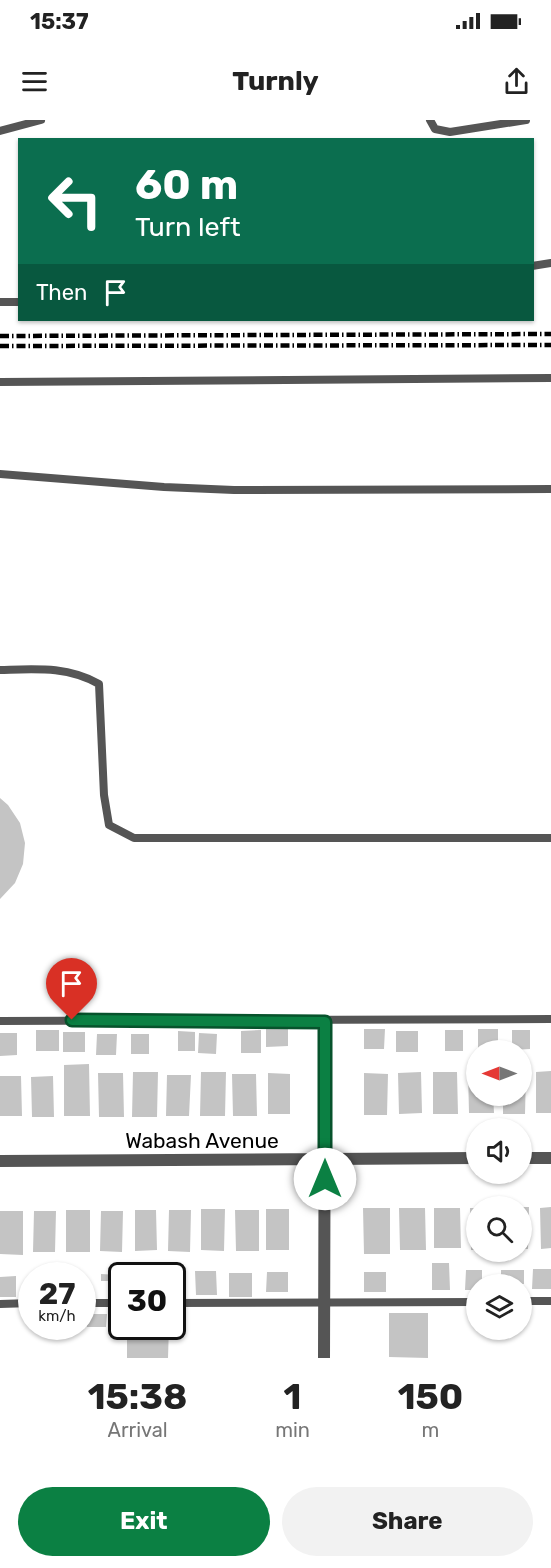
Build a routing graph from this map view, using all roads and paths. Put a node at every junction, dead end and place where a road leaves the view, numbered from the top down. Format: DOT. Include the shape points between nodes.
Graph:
graph roads {
  1 [pos="41,120"];
  2 [pos="430,120"];
  3 [pos="526,120"];
  4 [pos="0,131"];
  5 [pos="551,263"];
  6 [pos="534,266"];
  7 [pos="0,302"];
  8 [pos="18,302"];
  9 [pos="551,378"];
  10 [pos="0,381"];
  11 [pos="0,474"];
  12 [pos="551,489"];
  13 [pos="0,670"];
  14 [pos="551,838"];
  15 [pos="551,1019"];
  16 [pos="0,1021"];
  17 [pos="325,1022"];
  18 [pos="466,1158"];
  19 [pos="532,1158"];
  20 [pos="551,1158"];
  21 [pos="325,1159"];
  22 [pos="0,1161"];
  23 [pos="532,1301"];
  24 [pos="551,1301"];
  25 [pos="466,1302"];
  26 [pos="186,1303"];
  27 [pos="324,1303"];
  28 [pos="0,1304"];
  29 [pos="18,1304"];
  30 [pos="324,1358"];
  1 -- 4 [label="lane"];
  2 -- 3 [label="lane" via="435,129 450,132"];
  5 -- 6 [label="lane"];
  7 -- 8 [label="lane"];
  9 -- 10 [label="lane"];
  11 -- 12 [label="lane" via="222,489"];
  13 -- 14 [label="lane" via="54,669 80,674 99,684 109,825 134,838"];
  15 -- 17 [label="lane"];
  16 -- 17 [label="lane"];
  17 -- 21 [label="street"];
  18 -- 21 [label="street, Wabash Avenue"];
  19 -- 20 [label="street"];
  21 -- 22 [label="street, Wabash Avenue"];
  21 -- 27 [label="street"];
  23 -- 24 [label="lane"];
  25 -- 27 [label="lane"];
  26 -- 27 [label="lane"];
  27 -- 30 [label="street"];
  28 -- 29 [label="lane"];
}
